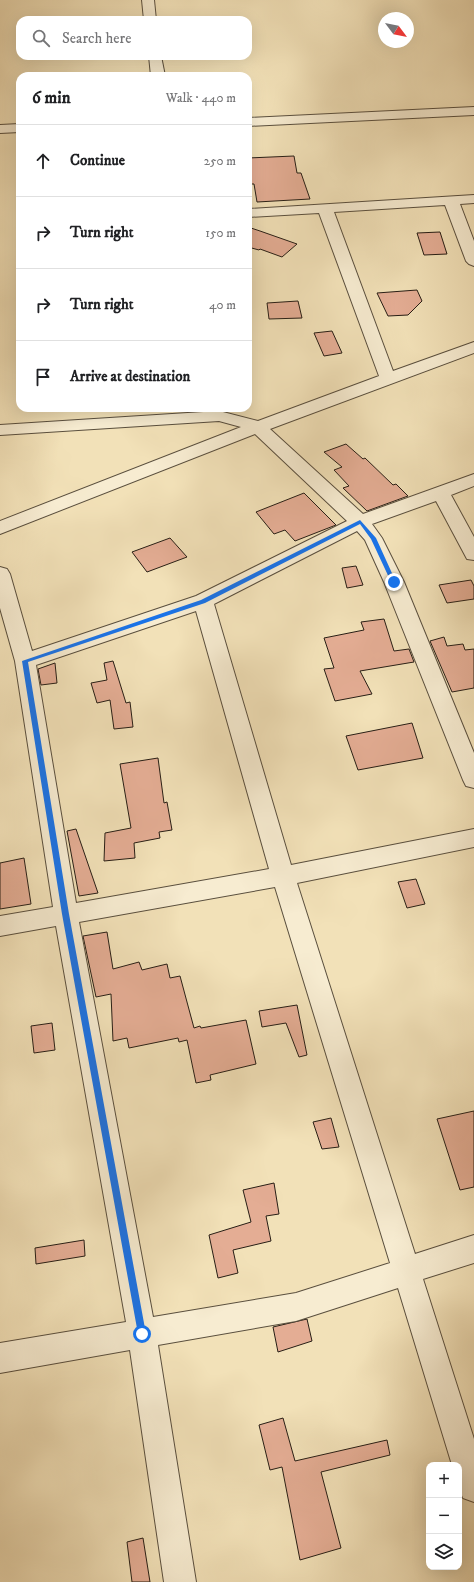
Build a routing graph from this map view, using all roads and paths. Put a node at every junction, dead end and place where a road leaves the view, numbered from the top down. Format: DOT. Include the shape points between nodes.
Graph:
graph roads {
  1 [pos="148,0"];
  2 [pos="150,16"];
  3 [pos="156,60"];
  4 [pos="157,72"];
  5 [pos="474,111"];
  6 [pos="252,122"];
  7 [pos="16,128"];
  8 [pos="0,129"];
  9 [pos="474,199"];
  10 [pos="451,200"];
  11 [pos="325,208"];
  12 [pos="252,213"];
  13 [pos="474,261"];
  14 [pos="474,348"];
  15 [pos="388,379"];
  16 [pos="218,412"];
  17 [pos="258,427"];
  18 [pos="0,430"];
  19 [pos="474,480"];
  20 [pos="441,493"];
  21 [pos="360,522"];
  22 [pos="0,528"];
  23 [pos="474,554"];
  24 [pos="0,574"];
  25 [pos="203,601"];
  26 [pos="25,661"];
  27 [pos="474,780"];
  28 [pos="474,838"];
  29 [pos="282,876"];
  30 [pos="66,914"];
  31 [pos="0,926"];
  32 [pos="474,1249"];
  33 [pos="407,1271"];
  34 [pos="142,1334"];
  35 [pos="0,1358"];
  36 [pos="474,1487"];
  37 [pos="180,1582"];
  1 -- 2 [label="street"];
  3 -- 4 [label="street"];
  5 -- 6 [label="street"];
  7 -- 8 [label="street"];
  9 -- 10 [label="street"];
  10 -- 11 [label="street"];
  10 -- 13 [label="street"];
  11 -- 12 [label="street"];
  11 -- 15 [label="street"];
  14 -- 15 [label="street"];
  15 -- 17 [label="street"];
  16 -- 17 [label="street"];
  16 -- 18 [label="street"];
  17 -- 21 [label="street"];
  17 -- 22 [label="street"];
  19 -- 20 [label="street"];
  20 -- 21 [label="street"];
  20 -- 23 [label="street"];
  21 -- 25 [label="street"];
  21 -- 27 [label="street" via="373,538 394,582"];
  24 -- 26 [label="street"];
  25 -- 26 [label="street"];
  25 -- 29 [label="street"];
  26 -- 30 [label="street"];
  28 -- 29 [label="street"];
  29 -- 30 [label="street"];
  29 -- 33 [label="street"];
  30 -- 31 [label="street"];
  30 -- 34 [label="street"];
  32 -- 33 [label="street"];
  33 -- 34 [label="street" via="296,1308"];
  33 -- 36 [label="street"];
  34 -- 35 [label="street"];
  34 -- 37 [label="street"];
}
